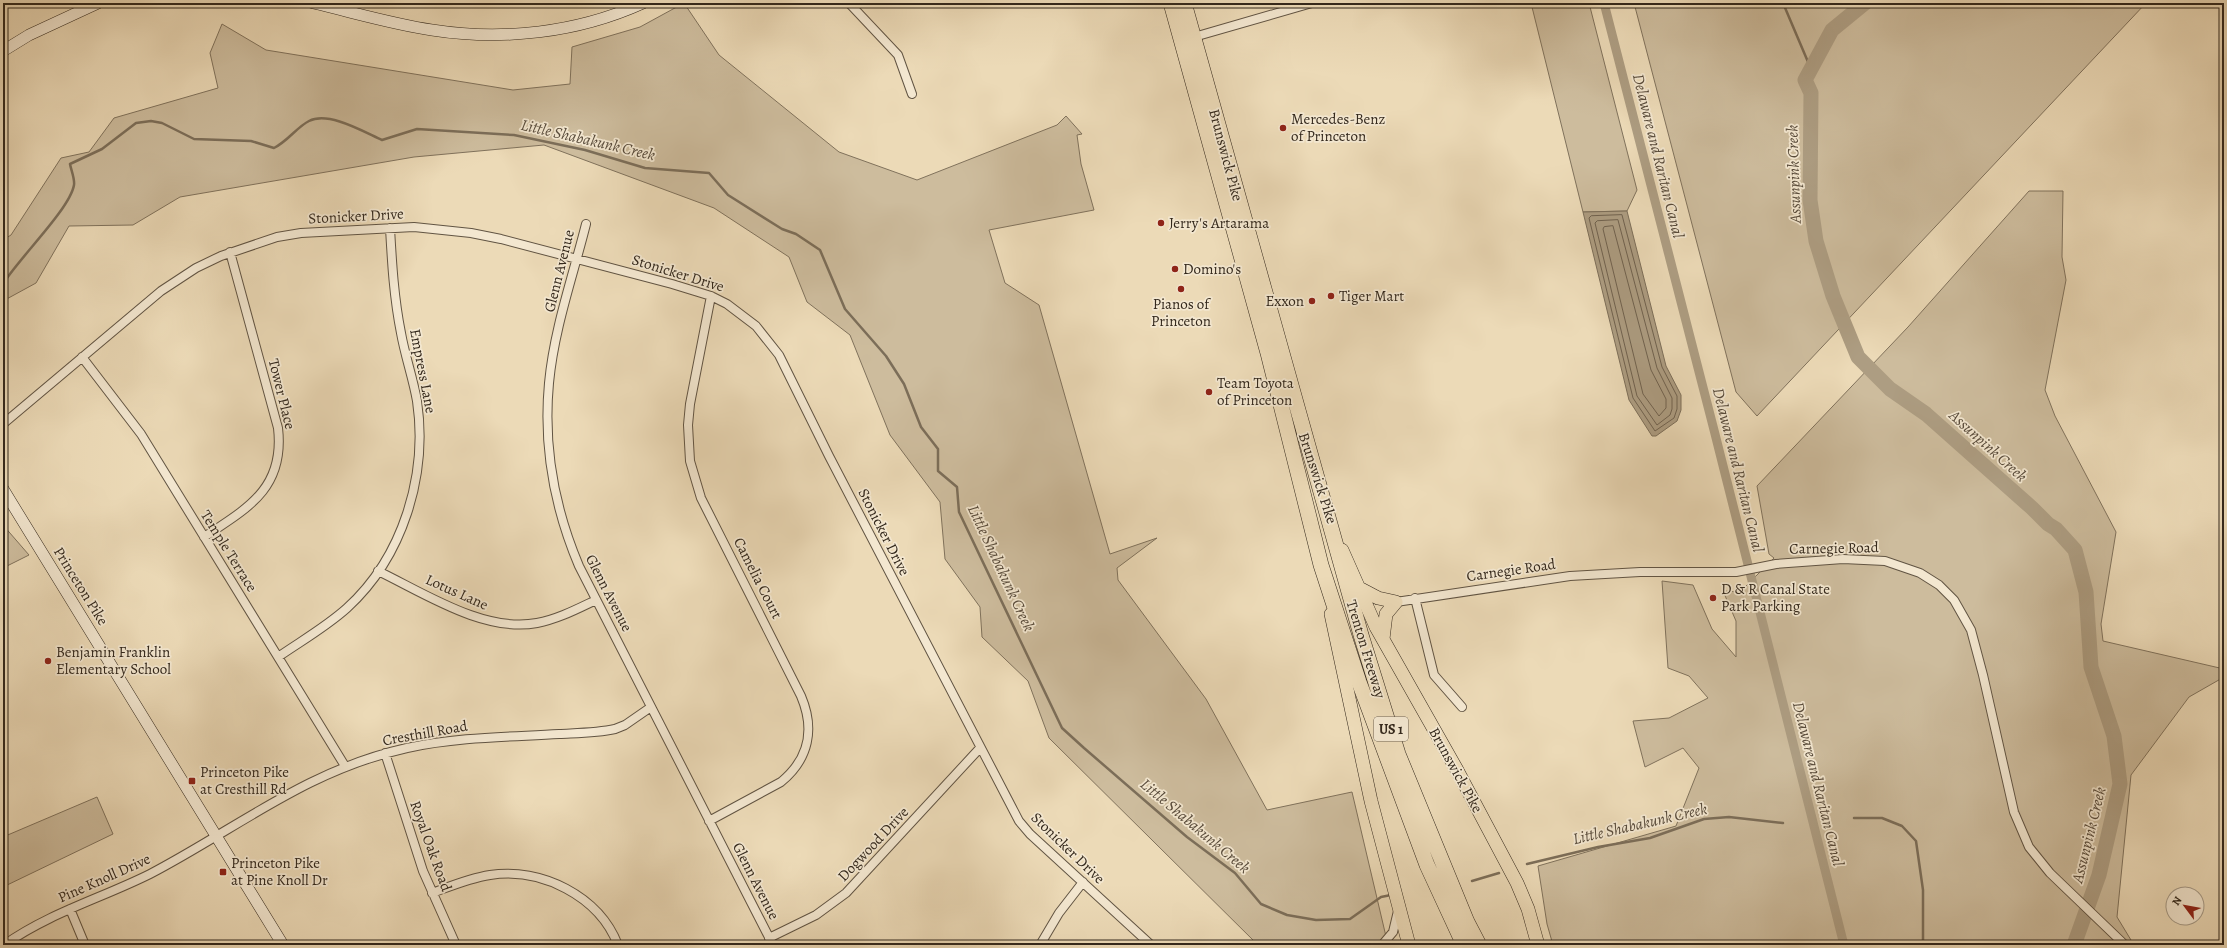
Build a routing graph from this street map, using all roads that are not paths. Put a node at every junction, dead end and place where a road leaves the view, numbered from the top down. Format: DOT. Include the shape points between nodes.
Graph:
graph roads {
  1 [pos="98,3"];
  2 [pos="313,3"];
  3 [pos="643,3"];
  4 [pos="849,3"];
  5 [pos="1171,3"];
  6 [pos="1184,3"];
  7 [pos="1312,3"];
  8 [pos="1194,37"];
  9 [pos="3,51"];
  10 [pos="912,94"];
  11 [pos="586,224"];
  12 [pos="390,228"];
  13 [pos="230,252"];
  14 [pos="577,259"];
  15 [pos="711,296"];
  16 [pos="82,357"];
  17 [pos="3,424"];
  18 [pos="3,489"];
  19 [pos="1323,505"];
  20 [pos="204,538"];
  21 [pos="1321,565"];
  22 [pos="378,571"];
  23 [pos="1359,588"];
  24 [pos="1415,598"];
  25 [pos="596,600"];
  26 [pos="1396,602"];
  27 [pos="1383,639"];
  28 [pos="278,657"];
  29 [pos="651,707"];
  30 [pos="1462,707"];
  31 [pos="980,748"];
  32 [pos="385,753"];
  33 [pos="345,766"];
  34 [pos="709,821"];
  35 [pos="216,836"];
  36 [pos="1083,882"];
  37 [pos="432,893"];
  38 [pos="1398,904"];
  39 [pos="70,909"];
  40 [pos="771,942"];
  41 [pos="4,945"];
  42 [pos="85,945"];
  43 [pos="283,945"];
  44 [pos="456,945"];
  45 [pos="618,945"];
  46 [pos="1040,945"];
  47 [pos="1151,945"];
  48 [pos="1382,945"];
  49 [pos="1410,945"];
  50 [pos="1464,945"];
  51 [pos="1479,945"];
  52 [pos="1538,945"];
  53 [pos="2125,945"];
  1 -- 9 [label="main road" via="29,35"];
  2 -- 3 [label="main road" via="419,28 484,35 562,28 612,15"];
  4 -- 10 [label="street" via="898,55"];
  5 -- 21 [label="highway, Brunswick Pike / US 1" via="1268,353"];
  6 -- 8 [label="highway, Brunswick Pike / US 1"];
  7 -- 8 [label="street"];
  8 -- 19 [label="highway, Brunswick Pike / US 1"];
  11 -- 14 [label="street, Glenn Avenue"];
  12 -- 13 [label="street, Stonicker Drive" via="301,233 263,241"];
  12 -- 14 [label="street, Stonicker Drive" via="435,228 470,233"];
  12 -- 22 [label="street, Empress Lane" via="393,286 417,400 420,441 418,466 408,510 396,539"];
  13 -- 16 [label="street, Stonicker Drive" via="196,268 161,291"];
  13 -- 20 [label="street, Tower Place" via="278,428 279,454 273,476 258,498"];
  14 -- 15 [label="street, Stonicker Drive"];
  14 -- 25 [label="street, Glenn Avenue" via="552,358 547,437 560,515 576,560"];
  15 -- 31 [label="street, Stonicker Drive" via="728,304 752,322 780,355 829,456"];
  15 -- 34 [label="street, Camelia Court" via="690,404 690,461 701,498 804,702 809,732 803,756 790,775"];
  16 -- 17 [label="street, Stonicker Drive"];
  16 -- 20 [label="street, Temple Terrace" via="141,434"];
  18 -- 35 [label="main road, Princeton Pike"];
  19 -- 23 [label="main road, Brunswick Pike"];
  19 -- 51 [label="highway, Trenton Freeway / US 1" via="1360,635 1398,754 1464,915"];
  20 -- 28 [label="street, Temple Terrace"];
  21 -- 38 [label="main road, Brunswick Pike" via="1366,776"];
  21 -- 50 [label="highway, Trenton Freeway / US 1" via="1359,682 1421,850"];
  22 -- 25 [label="street, Lotus Lane" via="474,617 505,624 520,625 552,620"];
  22 -- 28 [label="street, Empress Lane" via="339,614"];
  23 -- 26 [label="main road" via="1378,598"];
  23 -- 27 [label="main road, Brunswick Pike"];
  24 -- 26 [label="street, Carnegie Road"];
  24 -- 30 [label="street" via="1434,675"];
  24 -- 53 [label="street, Carnegie Road" via="1593,574 1736,572 1793,562 1872,559 1895,562 1910,568 1930,578 1947,592 1965,617 1976,645 2019,828 2033,854"];
  25 -- 29 [label="street, Glenn Avenue"];
  26 -- 27 [label="main road" via="1386,614"];
  27 -- 52 [label="main road, Brunswick Pike" via="1458,770 1517,883 1528,909"];
  28 -- 33 [label="street, Temple Terrace"];
  29 -- 32 [label="street, Cresthill Road" via="615,730 459,740"];
  29 -- 34 [label="street, Glenn Avenue"];
  31 -- 36 [label="street, Stonicker Drive" via="1020,821 1030,834"];
  31 -- 40 [label="street, Dogwood Drive" via="846,893 816,915"];
  32 -- 33 [label="street, Cresthill Road"];
  32 -- 37 [label="street, Royal Oak Road" via="410,835"];
  33 -- 35 [label="street, Cresthill Road" via="293,790"];
  34 -- 40 [label="street, Glenn Avenue"];
  35 -- 39 [label="street, Pine Knoll Drive" via="148,875"];
  35 -- 43 [label="main road, Princeton Pike"];
  36 -- 46 [label="street" via="1059,913"];
  36 -- 47 [label="street, Stonicker Drive"];
  37 -- 44 [label="street, Royal Oak Road"];
  37 -- 45 [label="street" via="491,875 521,874 538,877 581,898 605,922"];
  38 -- 48 [label="street" via="1393,932"];
  38 -- 49 [label="main road, Brunswick Pike"];
  39 -- 41 [label="street, Pine Knoll Drive"];
  39 -- 42 [label="street"];
}
